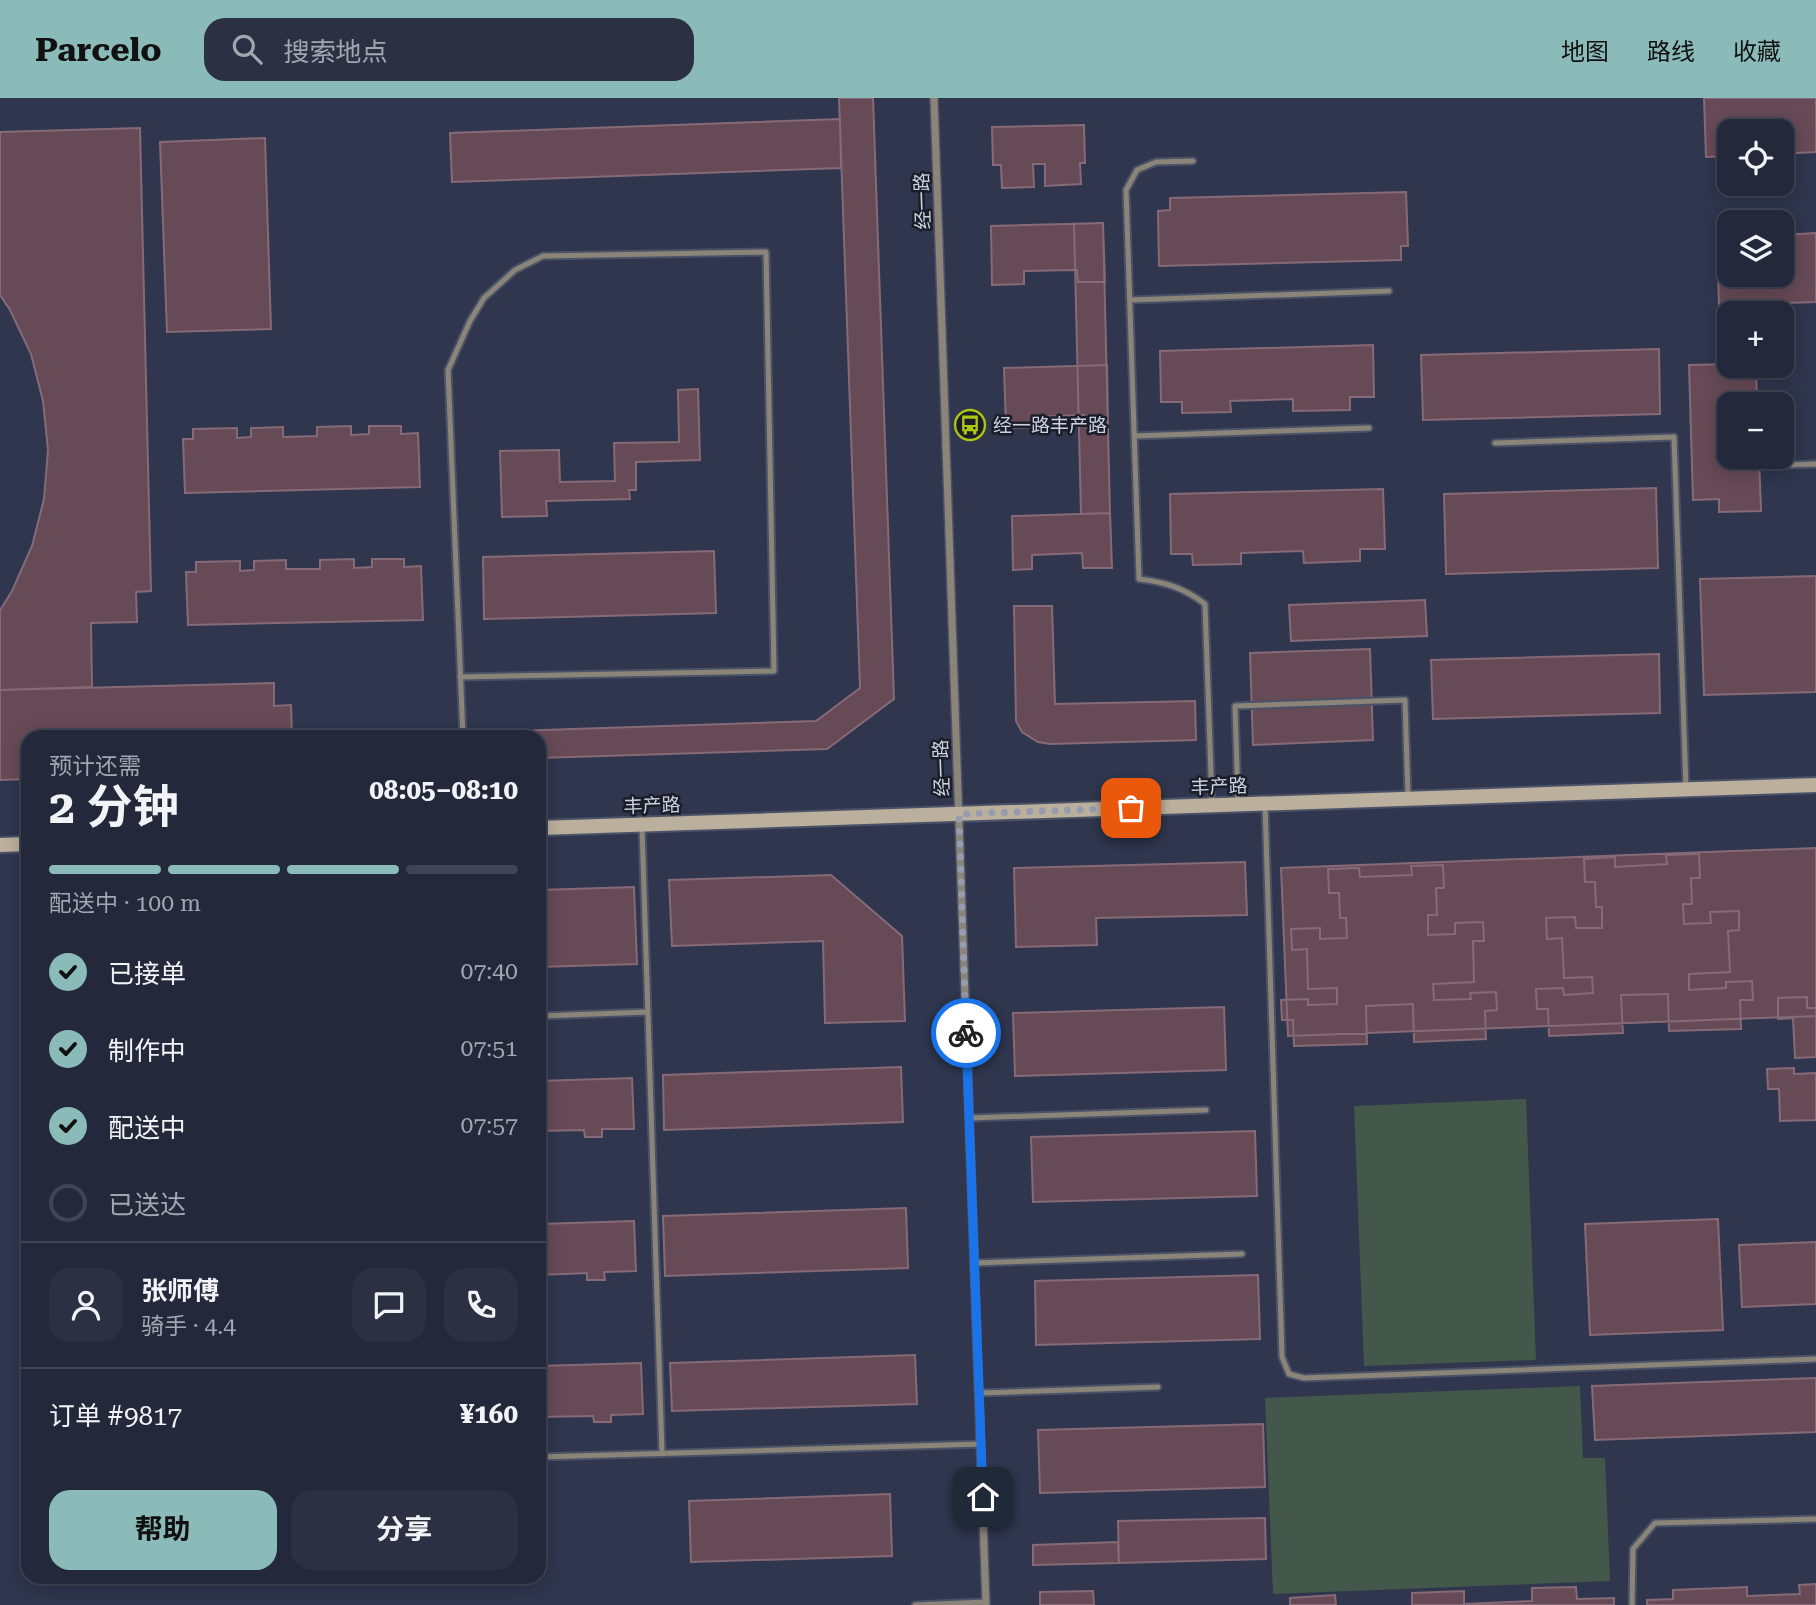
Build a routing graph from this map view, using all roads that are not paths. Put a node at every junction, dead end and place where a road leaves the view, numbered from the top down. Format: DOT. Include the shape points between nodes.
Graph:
graph roads {
  1 [pos="934,98"];
  2 [pos="1193,161"];
  3 [pos="1389,291"];
  4 [pos="1130,300"];
  5 [pos="1369,428"];
  6 [pos="1134,436"];
  7 [pos="1495,443"];
  8 [pos="1816,464"];
  9 [pos="1794,465"];
  10 [pos="460,677"];
  11 [pos="463,730"];
  12 [pos="1816,785"];
  13 [pos="1686,789"];
  14 [pos="1408,799"];
  15 [pos="1265,804"];
  16 [pos="1238,805"];
  17 [pos="1212,806"];
  18 [pos="959,814"];
  19 [pos="642,824"];
  20 [pos="546,828"];
  21 [pos="21,844"];
  22 [pos="0,845"];
  23 [pos="648,1012"];
  24 [pos="546,1016"];
  25 [pos="1206,1110"];
  26 [pos="969,1118"];
  27 [pos="1242,1254"];
  28 [pos="974,1263"];
  29 [pos="1816,1359"];
  30 [pos="1158,1387"];
  31 [pos="979,1393"];
  32 [pos="981,1444"];
  33 [pos="662,1453"];
  34 [pos="546,1457"];
  35 [pos="1816,1518"];
  36 [pos="986,1603"];
  37 [pos="915,1605"];
  38 [pos="1632,1605"];
  1 -- 18 [label="street, 经一路"];
  2 -- 4 [label="lane" via="1157,162 1137,170 1126,190"];
  3 -- 4 [label="lane"];
  4 -- 6 [label="lane"];
  5 -- 6 [label="lane"];
  6 -- 17 [label="lane" via="1139,579 1166,582 1205,604"];
  7 -- 13 [label="lane" via="1674,437"];
  8 -- 9 [label="lane"];
  10 -- 10 [label="lane" via="774,671 766,252 543,256 514,270 484,298 448,370"];
  10 -- 11 [label="lane"];
  12 -- 13 [label="street, 丰产路"];
  13 -- 14 [label="street, 丰产路"];
  14 -- 15 [label="street, 丰产路"];
  14 -- 16 [label="lane" via="1405,700 1235,706"];
  15 -- 16 [label="street, 丰产路"];
  15 -- 29 [label="lane" via="1282,1357 1289,1374 1304,1378"];
  16 -- 17 [label="street, 丰产路"];
  17 -- 18 [label="street, 丰产路"];
  18 -- 19 [label="street, 丰产路"];
  18 -- 26 [label="street, 经一路"];
  19 -- 20 [label="street, 丰产路"];
  19 -- 23 [label="lane"];
  21 -- 22 [label="street"];
  23 -- 24 [label="lane"];
  23 -- 33 [label="lane"];
  25 -- 26 [label="lane"];
  26 -- 28 [label="street, 经一路"];
  27 -- 28 [label="lane"];
  28 -- 31 [label="street, 经一路"];
  30 -- 31 [label="lane"];
  31 -- 32 [label="street, 经一路"];
  32 -- 33 [label="lane"];
  32 -- 36 [label="street, 经一路"];
  33 -- 34 [label="lane"];
  35 -- 38 [label="lane" via="1655,1523 1633,1549"];
  36 -- 37 [label="lane"];
}
